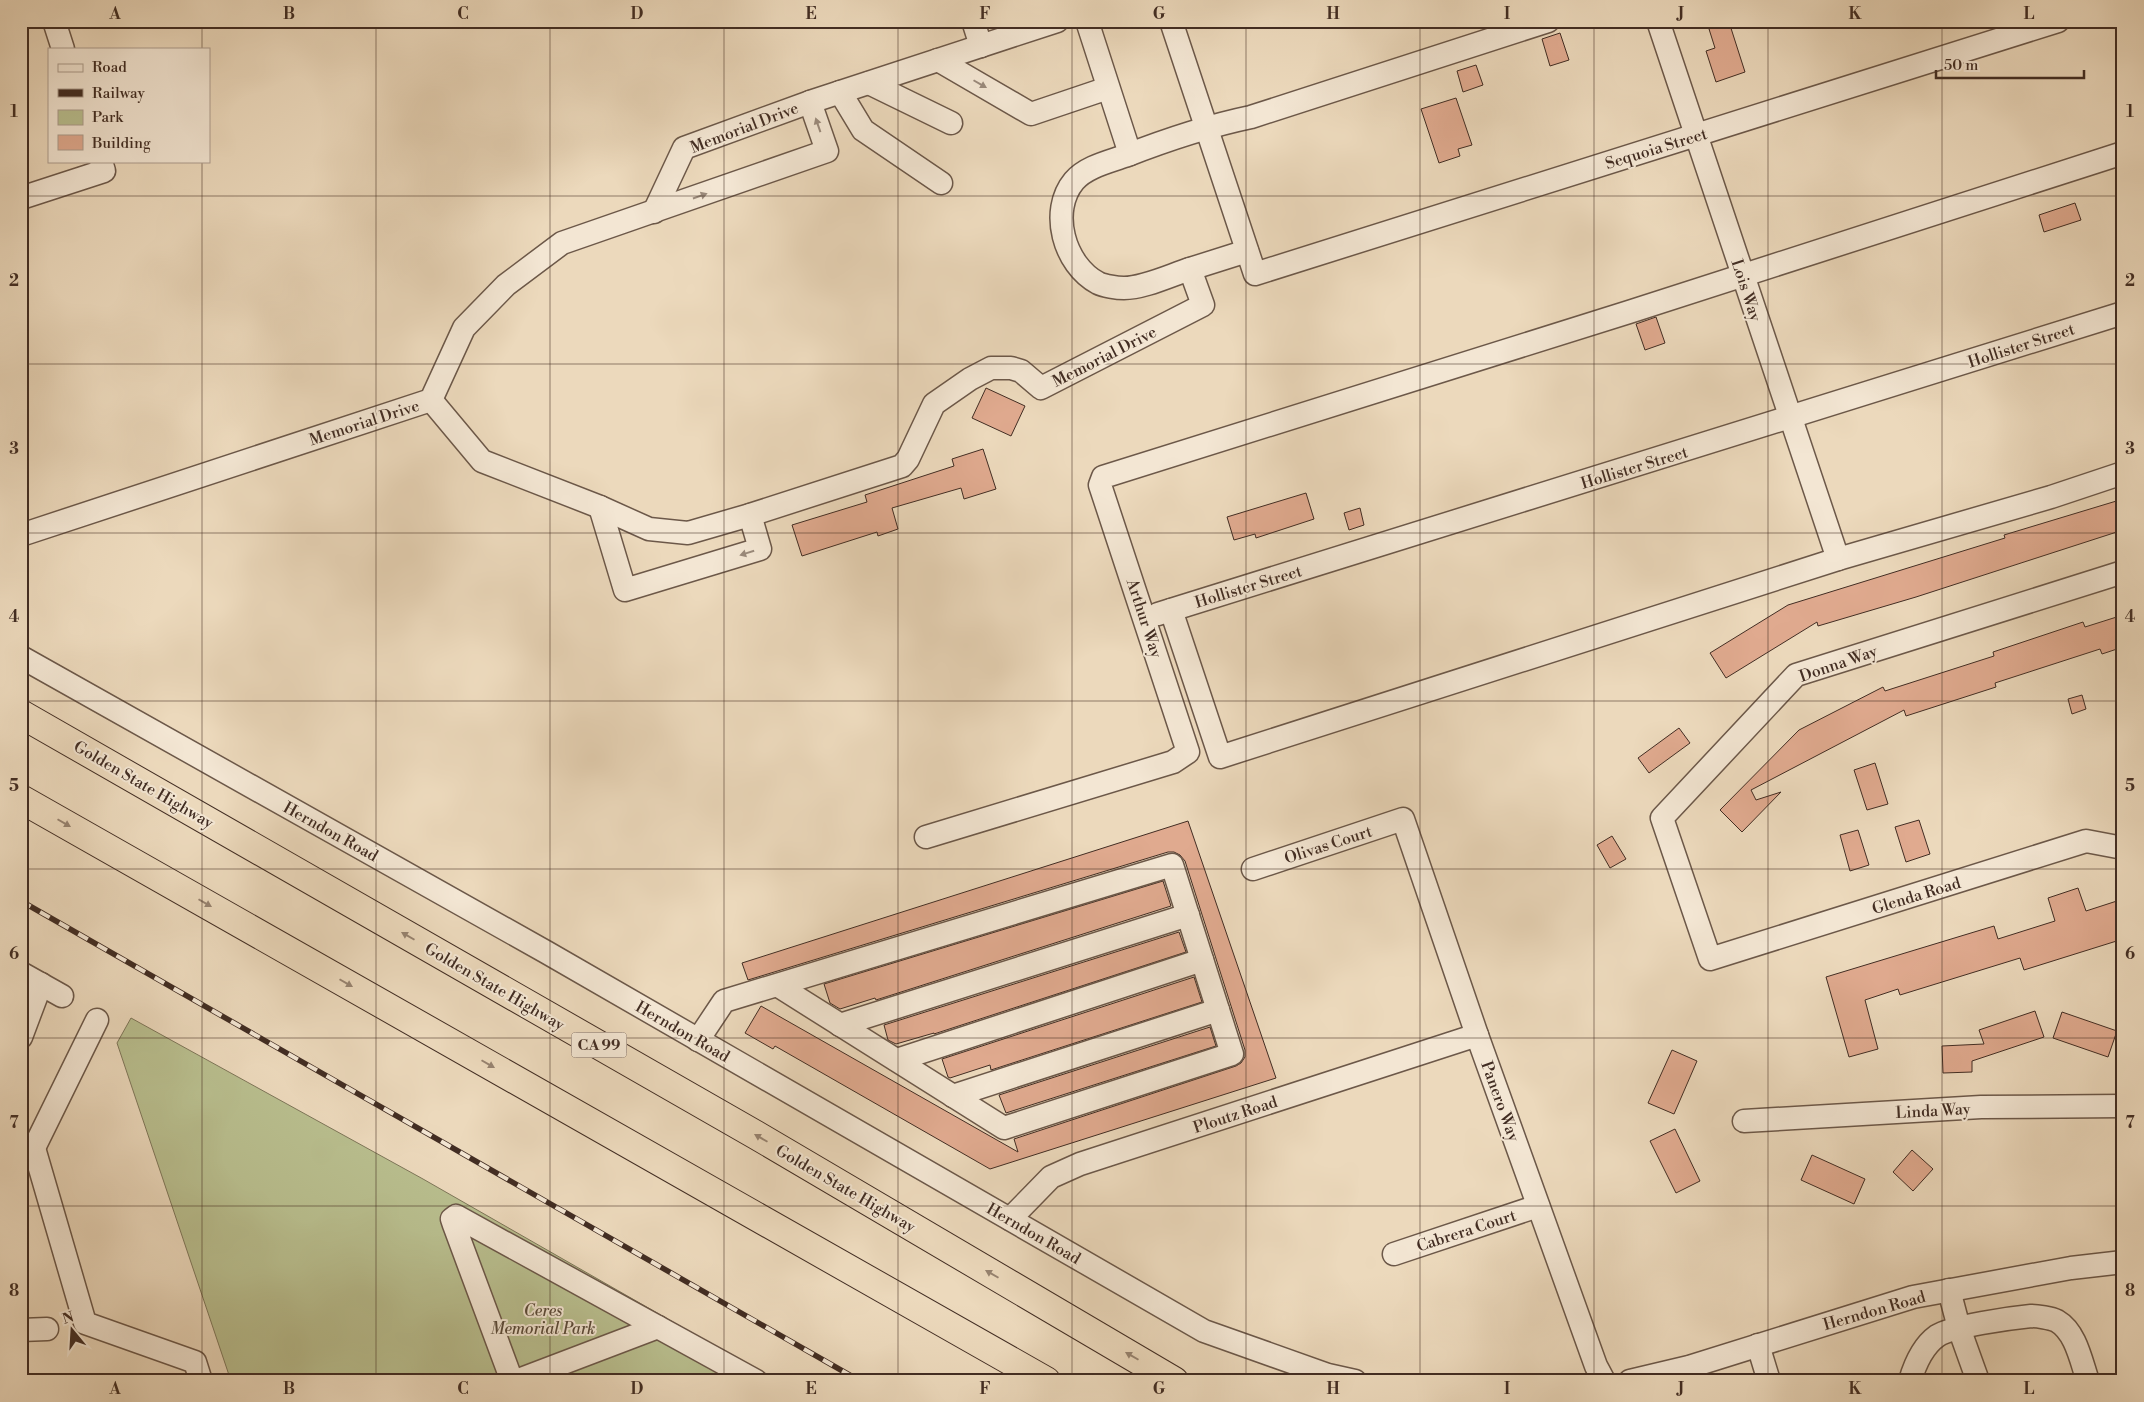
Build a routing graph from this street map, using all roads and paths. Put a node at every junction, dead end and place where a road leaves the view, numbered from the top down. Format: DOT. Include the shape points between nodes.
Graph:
graph roads {
  1 [pos="54,21"];
  2 [pos="973,21"];
  3 [pos="1057,21"];
  4 [pos="1086,21"];
  5 [pos="1171,21"];
  6 [pos="1548,21"];
  7 [pos="1658,21"];
  8 [pos="2058,21"];
  9 [pos="1027,26"];
  10 [pos="981,46"];
  11 [pos="63,48"];
  12 [pos="938,60"];
  13 [pos="869,83"];
  14 [pos="1108,88"];
  15 [pos="840,92"];
  16 [pos="810,102"];
  17 [pos="951,123"];
  18 [pos="1207,127"];
  19 [pos="1696,136"];
  20 [pos="1130,154"];
  21 [pos="2123,154"];
  22 [pos="102,166"];
  23 [pos="941,184"];
  24 [pos="21,198"];
  25 [pos="654,212"];
  26 [pos="1247,251"];
  27 [pos="1190,269"];
  28 [pos="1742,275"];
  29 [pos="2123,313"];
  30 [pos="431,400"];
  31 [pos="1790,418"];
  32 [pos="2123,473"];
  33 [pos="600,508"];
  34 [pos="750,515"];
  35 [pos="21,535"];
  36 [pos="1838,559"];
  37 [pos="2123,572"];
  38 [pos="1171,610"];
  39 [pos="1146,618"];
  40 [pos="21,657"];
  41 [pos="21,714"];
  42 [pos="21,799"];
  43 [pos="1403,819"];
  44 [pos="926,837"];
  45 [pos="2123,848"];
  46 [pos="1253,869"];
  47 [pos="1188,915"];
  48 [pos="1710,959"];
  49 [pos="1202,960"];
  50 [pos="21,973"];
  51 [pos="41,984"];
  52 [pos="777,985"];
  53 [pos="62,996"];
  54 [pos="1218,1010"];
  55 [pos="97,1020"];
  56 [pos="840,1025"];
  57 [pos="1477,1035"];
  58 [pos="21,1037"];
  59 [pos="698,1040"];
  60 [pos="897,1060"];
  61 [pos="953,1096"];
  62 [pos="2123,1106"];
  63 [pos="1744,1121"];
  64 [pos="28,1154"];
  65 [pos="1538,1206"];
  66 [pos="1010,1219"];
  67 [pos="1394,1254"];
  68 [pos="2123,1262"];
  69 [pos="1949,1290"];
  70 [pos="658,1327"];
  71 [pos="1959,1328"];
  72 [pos="47,1329"];
  73 [pos="21,1330"];
  74 [pos="1758,1345"];
  75 [pos="727,1372"];
  76 [pos="201,1381"];
  77 [pos="512,1381"];
  78 [pos="516,1381"];
  79 [pos="756,1381"];
  80 [pos="1046,1381"];
  81 [pos="1174,1381"];
  82 [pos="1355,1381"];
  83 [pos="1604,1381"];
  84 [pos="1630,1381"];
  85 [pos="1769,1381"];
  86 [pos="1910,1381"];
  87 [pos="1978,1381"];
  88 [pos="2088,1381"];
  1 -- 11 [label="street"];
  2 -- 10 [label="street"];
  3 -- 9 [label="street, Memorial Drive"];
  4 -- 14 [label="street"];
  5 -- 18 [label="street"];
  6 -- 18 [label="street" via="1251,117"];
  7 -- 19 [label="street, Lois Way"];
  8 -- 19 [label="street, Sequoia Street"];
  9 -- 10 [label="street, Memorial Drive"];
  10 -- 12 [label="street, Memorial Drive"];
  12 -- 13 [label="street, Memorial Drive"];
  12 -- 14 [label="street, one-way" via="1031,114"];
  13 -- 15 [label="street, Memorial Drive"];
  13 -- 17 [label="street"];
  14 -- 20 [label="street"];
  15 -- 16 [label="street, Memorial Drive"];
  15 -- 23 [label="street" via="863,130"];
  16 -- 25 [label="street, Memorial Drive" via="684,148"];
  25 -- 16 [label="street, one-way" via="827,151"];
  18 -- 20 [label="street"];
  18 -- 26 [label="street"];
  19 -- 26 [label="street, Sequoia Street" via="1255,274"];
  19 -- 28 [label="street, Lois Way"];
  20 -- 27 [label="street" via="1092,168 1075,180 1061,210 1067,247 1080,269 1099,283 1125,288"];
  21 -- 28 [label="street"];
  22 -- 24 [label="street"];
  25 -- 30 [label="street, Memorial Drive" via="562,243 506,285 464,328"];
  26 -- 27 [label="street"];
  27 -- 34 [label="street, Memorial Drive" via="1203,305 1041,388 1021,371 991,368 934,404 902,466"];
  28 -- 31 [label="street, Lois Way"];
  28 -- 39 [label="street, Arthur Way" via="1103,477 1100,485"];
  29 -- 31 [label="street, Hollister Street"];
  30 -- 33 [label="street" via="482,461"];
  30 -- 35 [label="street, Memorial Drive"];
  31 -- 36 [label="street, Lois Way"];
  31 -- 38 [label="street, Hollister Street"];
  32 -- 36 [label="street"];
  33 -- 34 [label="street" via="649,529 688,533"];
  34 -- 33 [label="street, one-way" via="760,549 625,590"];
  36 -- 38 [label="street" via="1220,757"];
  37 -- 48 [label="street, Donna Way" via="1796,675 1662,818"];
  38 -- 39 [label="street, Hollister Street"];
  39 -- 44 [label="street, Arthur Way" via="1188,752 1173,762"];
  40 -- 59 [label="street, Herndon Road"];
  81 -- 41 [label="highway, Golden State Highway / CA 99, one-way" via="756,1135"];
  42 -- 80 [label="highway, one-way"];
  43 -- 46 [label="street, Olivas Court"];
  43 -- 57 [label="street, Panero Way"];
  45 -- 48 [label="street, Glenda Road" via="2086,841"];
  47 -- 49 [label="street"];
  47 -- 52 [label="street" via="1172,865"];
  47 -- 56 [label="street"];
  49 -- 54 [label="street"];
  49 -- 60 [label="street"];
  50 -- 51 [label="street"];
  51 -- 53 [label="street"];
  51 -- 58 [label="street"];
  52 -- 56 [label="street"];
  52 -- 59 [label="street" via="724,1001"];
  54 -- 61 [label="street"];
  54 -- 61 [label="street" via="1232,1054 1023,1122 1004,1128"];
  55 -- 64 [label="street"];
  56 -- 60 [label="street"];
  57 -- 65 [label="street, Panero Way"];
  57 -- 66 [label="street, Ploutz Road" via="1080,1164 1051,1177"];
  59 -- 66 [label="street, Herndon Road"];
  60 -- 61 [label="street"];
  62 -- 63 [label="street, Linda Way" via="1990,1107"];
  64 -- 76 [label="street" via="85,1323 195,1362"];
  65 -- 67 [label="street, Cabrera Court"];
  65 -- 83 [label="street, Panero Way"];
  66 -- 82 [label="street, Herndon Road" via="1204,1331 1328,1376"];
  68 -- 69 [label="street, Herndon Road"];
  69 -- 71 [label="street"];
  69 -- 74 [label="street, Herndon Road" via="1913,1297"];
  70 -- 75 [label="street"];
  70 -- 77 [label="street" via="456,1216 452,1219 454,1226"];
  70 -- 78 [label="street"];
  71 -- 86 [label="street" via="1938,1335 1927,1346 1916,1362"];
  71 -- 87 [label="street"];
  71 -- 88 [label="street" via="2032,1316 2056,1321 2070,1332"];
  72 -- 73 [label="street"];
  74 -- 84 [label="street, Herndon Road"];
  74 -- 85 [label="street"];
  75 -- 79 [label="street"];
}
